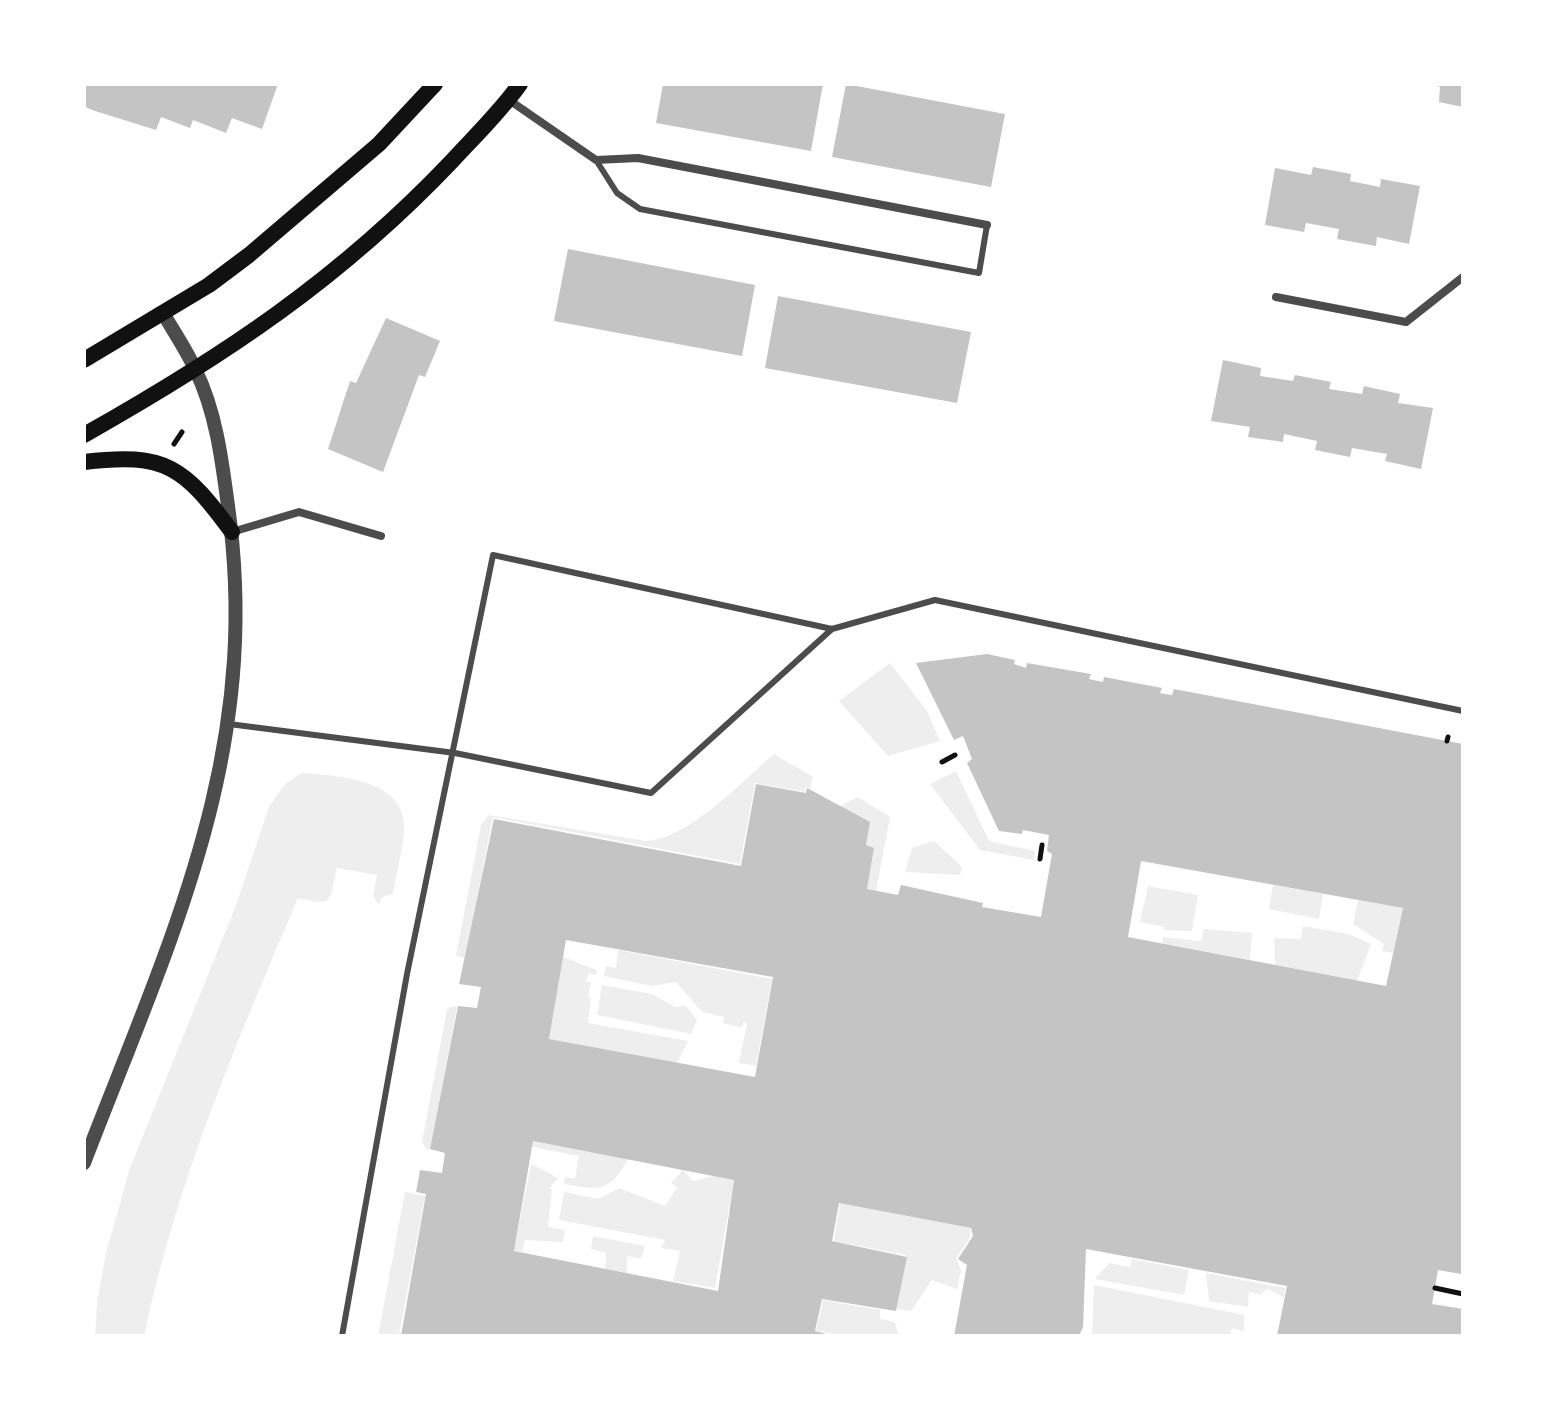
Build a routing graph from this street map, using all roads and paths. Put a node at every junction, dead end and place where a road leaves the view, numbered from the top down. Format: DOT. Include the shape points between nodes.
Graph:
graph roads {
  1 [pos="435,84"];
  2 [pos="520,84"];
  3 [pos="509,100"];
  4 [pos="596,160"];
  5 [pos="987,225"];
  6 [pos="1463,277"];
  7 [pos="1276,297"];
  8 [pos="163,313"];
  9 [pos="84,360"];
  10 [pos="197,371"];
  11 [pos="182,432"];
  12 [pos="84,435"];
  13 [pos="171,448"];
  14 [pos="84,462"];
  15 [pos="232,532"];
  16 [pos="381,536"];
  17 [pos="832,629"];
  18 [pos="1463,711"];
  19 [pos="229,724"];
  20 [pos="455,753"];
  21 [pos="955,755"];
  22 [pos="942,762"];
  23 [pos="1042,845"];
  24 [pos="1040,859"];
  25 [pos="84,1163"];
  26 [pos="1435,1288"];
  27 [pos="1463,1294"];
  28 [pos="342,1336"];
  1 -- 8 [label="main road" via="379,144 310,204 219,277"];
  2 -- 3 [label="main road"];
  3 -- 4 [label="street"];
  3 -- 10 [label="main road" via="341,267"];
  4 -- 5 [label="street" via="638,158"];
  4 -- 5 [label="lane" via="617,193 640,209 979,273"];
  6 -- 7 [label="street" via="1406,322"];
  8 -- 9 [label="main road"];
  8 -- 10 [label="street"];
  10 -- 12 [label="main road"];
  10 -- 15 [label="street" via="217,438"];
  11 -- 13 [label="path"];
  14 -- 15 [label="main road" via="139,457 167,465 208,499"];
  15 -- 16 [label="street" via="299,512"];
  15 -- 19 [label="street" via="238,632"];
  17 -- 18 [label="lane" via="935,600"];
  17 -- 20 [label="lane" via="651,793"];
  17 -- 20 [label="lane" via="493,555"];
  19 -- 20 [label="lane"];
  19 -- 25 [label="street" via="208,829 190,887"];
  20 -- 28 [label="lane" via="407,974"];
  21 -- 22 [label="path"];
  23 -- 24 [label="path"];
  26 -- 27 [label="path"];
}
